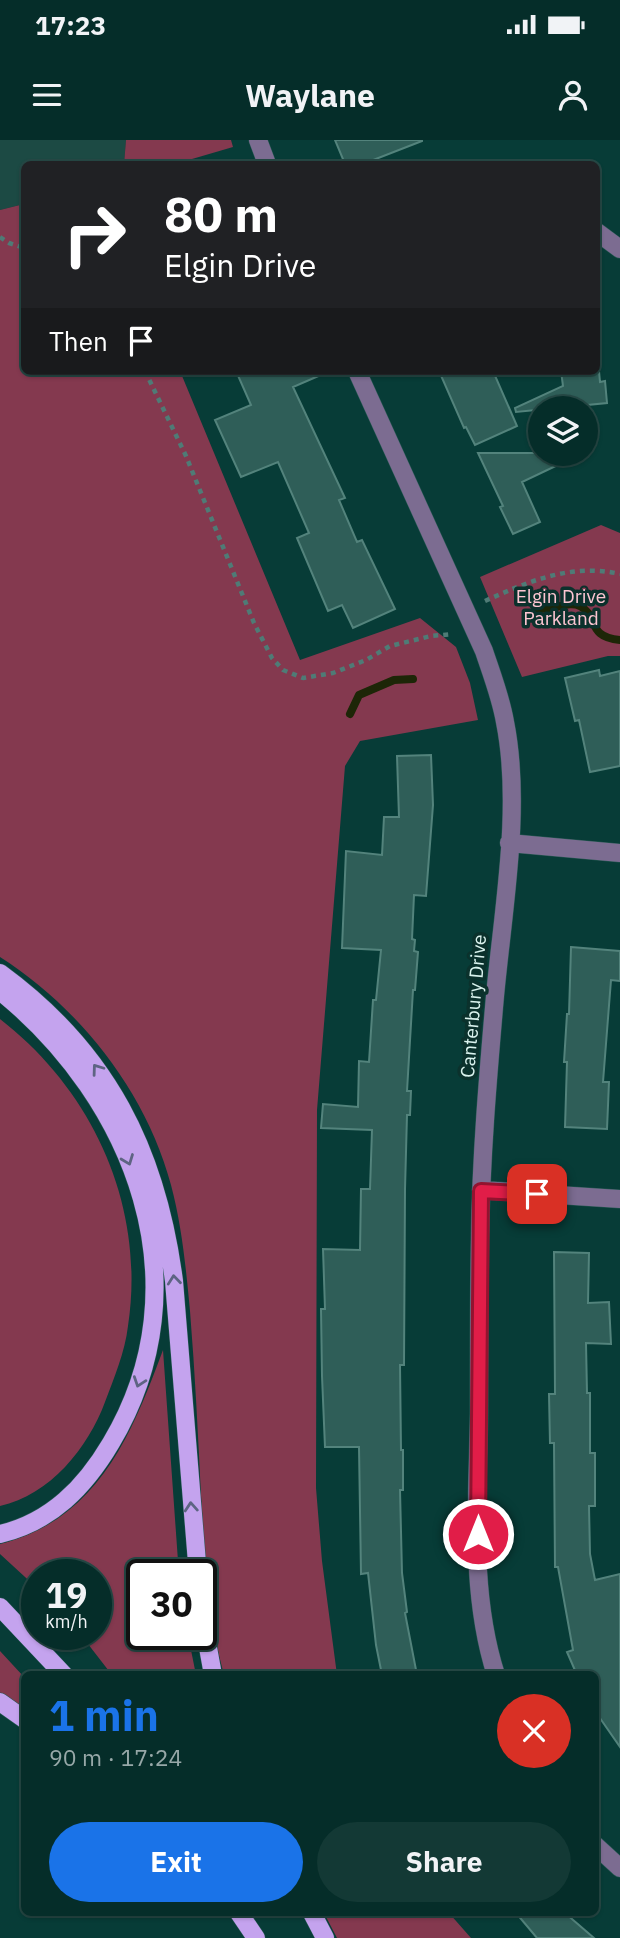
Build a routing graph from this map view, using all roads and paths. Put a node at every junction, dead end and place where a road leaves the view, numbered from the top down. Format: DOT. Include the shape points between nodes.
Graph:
graph roads {
  1 [pos="258,140"];
  2 [pos="266,161"];
  3 [pos="600,234"];
  4 [pos="0,237"];
  5 [pos="21,247"];
  6 [pos="620,249"];
  7 [pos="147,375"];
  8 [pos="359,375"];
  9 [pos="620,573"];
  10 [pos="466,610"];
  11 [pos="475,632"];
  12 [pos="509,843"];
  13 [pos="620,853"];
  14 [pos="0,973"];
  15 [pos="0,991"];
  16 [pos="481,1191"];
  17 [pos="620,1199"];
  18 [pos="0,1534"];
  19 [pos="197,1559"];
  20 [pos="0,1607"];
  21 [pos="208,1650"];
  22 [pos="60,1671"];
  23 [pos="212,1671"];
  24 [pos="495,1671"];
  25 [pos="0,1702"];
  26 [pos="21,1717"];
  27 [pos="599,1850"];
  28 [pos="620,1868"];
  29 [pos="241,1916"];
  30 [pos="314,1916"];
  31 [pos="257,1938"];
  32 [pos="325,1938"];
  1 -- 2 [label="street"];
  3 -- 6 [label="street"];
  4 -- 5 [label="path"];
  7 -- 11 [label="path" via="186,456 254,623 283,670 296,676 319,676 350,667 390,646"];
  8 -- 10 [label="street, Canterbury Drive"];
  9 -- 10 [label="path" via="584,570 554,574"];
  10 -- 11 [label="street, Canterbury Drive"];
  11 -- 12 [label="street, Canterbury Drive" via="506,724 512,797"];
  12 -- 13 [label="street"];
  12 -- 16 [label="street, Canterbury Drive"];
  19 -- 14 [label="main road, one-way" via="174,1281 154,1180 131,1124 97,1069 40,1005"];
  15 -- 18 [label="main road, one-way" via="65,1053 107,1112 139,1189 156,1287 149,1351 132,1404 109,1446 85,1480 55,1510 26,1527"];
  16 -- 17 [label="street"];
  16 -- 24 [label="street, Canterbury Drive" via="478,1572"];
  20 -- 22 [label="main road"];
  21 -- 23 [label="main road"];
  25 -- 26 [label="main road"];
  27 -- 28 [label="street"];
  29 -- 31 [label="main road"];
  30 -- 32 [label="main road"];
}
